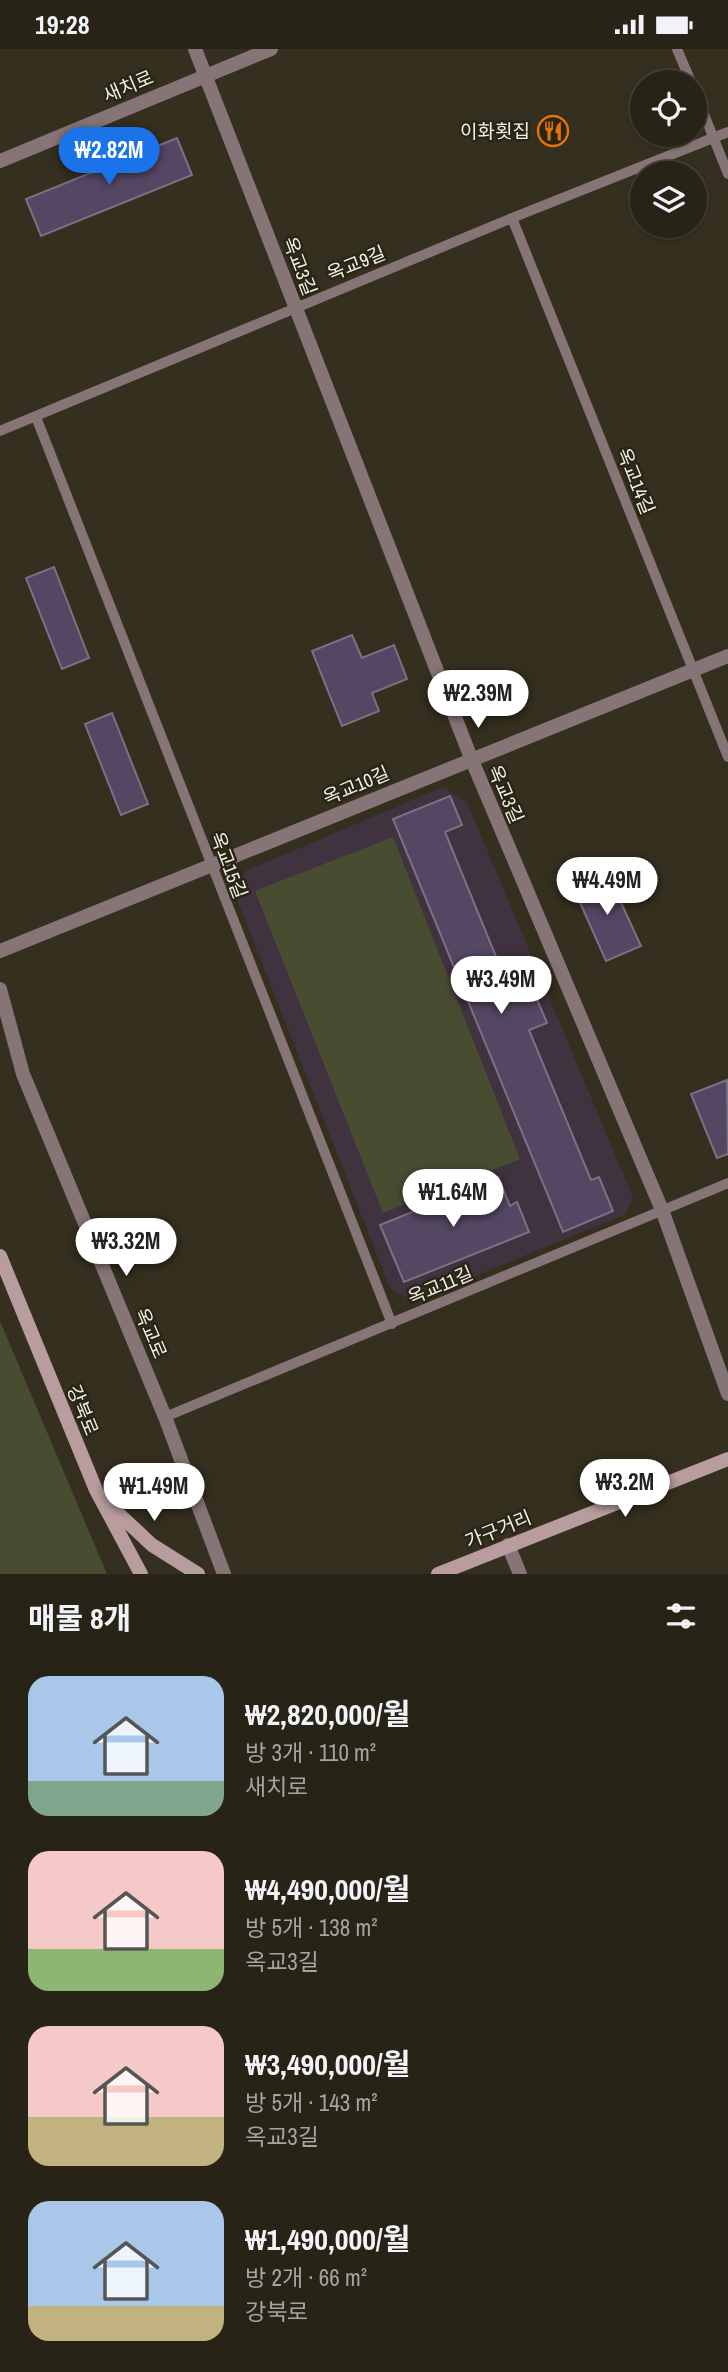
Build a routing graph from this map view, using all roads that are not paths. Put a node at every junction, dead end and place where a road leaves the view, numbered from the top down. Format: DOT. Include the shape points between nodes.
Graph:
graph roads {
  1 [pos="195,49"];
  2 [pos="271,49"];
  3 [pos="677,49"];
  4 [pos="686,70"];
  5 [pos="205,74"];
  6 [pos="707,123"];
  7 [pos="728,132"];
  8 [pos="713,138"];
  9 [pos="0,161"];
  10 [pos="728,174"];
  11 [pos="512,218"];
  12 [pos="296,307"];
  13 [pos="36,417"];
  14 [pos="0,431"];
  15 [pos="728,656"];
  16 [pos="693,670"];
  17 [pos="728,757"];
  18 [pos="471,758"];
  19 [pos="210,867"];
  20 [pos="0,951"];
  21 [pos="0,989"];
  22 [pos="728,1184"];
  23 [pos="662,1210"];
  24 [pos="0,1256"];
  25 [pos="392,1324"];
  26 [pos="728,1394"];
  27 [pos="165,1417"];
  28 [pos="728,1459"];
  29 [pos="96,1490"];
  30 [pos="508,1545"];
  31 [pos="141,1574"];
  32 [pos="198,1574"];
  33 [pos="224,1574"];
  34 [pos="438,1574"];
  35 [pos="520,1574"];
  1 -- 5 [label="street, 옥교3길"];
  2 -- 5 [label="street, 새치로"];
  3 -- 4 [label="lane"];
  5 -- 9 [label="street, 새치로"];
  5 -- 12 [label="street, 옥교3길"];
  6 -- 8 [label="lane"];
  7 -- 8 [label="lane, 옥교9길"];
  8 -- 10 [label="lane"];
  8 -- 11 [label="lane, 옥교9길"];
  11 -- 12 [label="lane, 옥교9길"];
  11 -- 16 [label="lane, 옥교14길"];
  12 -- 13 [label="lane, 옥교9길"];
  12 -- 18 [label="street, 옥교3길"];
  13 -- 14 [label="lane, 옥교9길"];
  13 -- 19 [label="lane, 옥교15길"];
  15 -- 16 [label="street, 옥교10길"];
  16 -- 17 [label="lane, 옥교14길"];
  16 -- 18 [label="street, 옥교10길"];
  18 -- 19 [label="street, 옥교10길"];
  18 -- 23 [label="street, 옥교3길"];
  19 -- 20 [label="street, 옥교10길"];
  19 -- 25 [label="lane, 옥교15길"];
  21 -- 27 [label="street, 옥교로" via="23,1074"];
  22 -- 23 [label="lane, 옥교11길"];
  23 -- 25 [label="lane, 옥교11길"];
  23 -- 26 [label="street, 옥교3길"];
  24 -- 29 [label="main road, 강북로"];
  25 -- 27 [label="lane, 옥교11길"];
  27 -- 33 [label="street, 옥교로"];
  28 -- 30 [label="main road, 가구거리"];
  29 -- 31 [label="main road, 강북로"];
  29 -- 32 [label="main road" via="152,1545"];
  30 -- 34 [label="main road, 가구거리"];
  30 -- 35 [label="street"];
}
